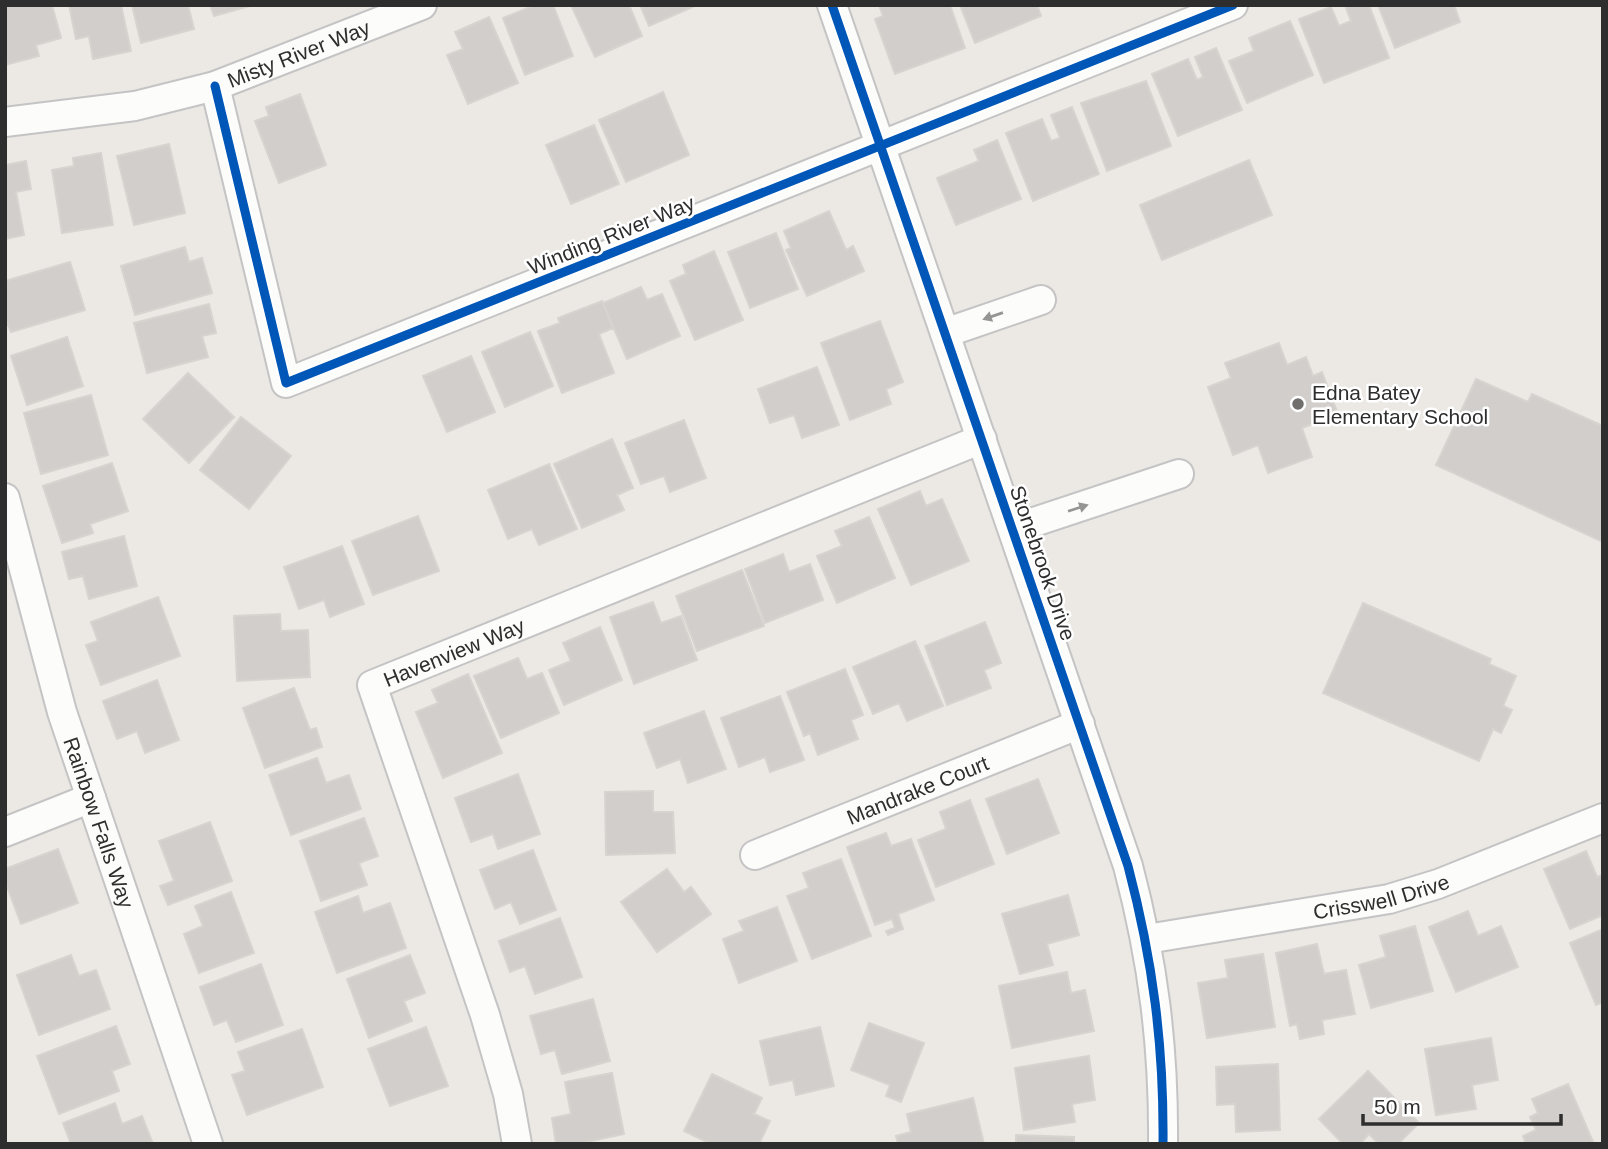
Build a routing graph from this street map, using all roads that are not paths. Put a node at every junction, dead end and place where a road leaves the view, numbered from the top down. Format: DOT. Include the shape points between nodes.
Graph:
graph roads {
  1 [pos="422,5"];
  2 [pos="832,5"];
  3 [pos="1233,5"];
  4 [pos="215,86"];
  5 [pos="5,122"];
  6 [pos="880,146"];
  7 [pos="1041,300"];
  8 [pos="945,333"];
  9 [pos="982,439"];
  10 [pos="1179,474"];
  11 [pos="5,498"];
  12 [pos="1013,529"];
  13 [pos="1080,724"];
  14 [pos="91,798"];
  15 [pos="1603,818"];
  16 [pos="5,832"];
  17 [pos="755,855"];
  18 [pos="1147,939"];
  19 [pos="208,1144"];
  20 [pos="517,1144"];
  21 [pos="1163,1144"];
  1 -- 4 [label="street, Misty River Way"];
  2 -- 6 [label="street, Stonebrook Drive"];
  3 -- 6 [label="street, Winding River Way"];
  4 -- 5 [label="street, Misty River Way" via="135,106"];
  4 -- 6 [label="street, Winding River Way" via="286,383"];
  6 -- 8 [label="street, Stonebrook Drive"];
  7 -- 8 [label="street, one-way"];
  8 -- 9 [label="street, Stonebrook Drive"];
  9 -- 12 [label="street, Stonebrook Drive"];
  9 -- 20 [label="street, Havenview Way" via="372,685 485,1015"];
  12 -- 10 [label="street, one-way"];
  11 -- 14 [label="street, Rainbow Falls Way" via="28,591"];
  12 -- 13 [label="street, Stonebrook Drive"];
  13 -- 17 [label="street, Mandrake Court"];
  13 -- 18 [label="street, Stonebrook Drive" via="1128,866"];
  14 -- 16 [label="street"];
  14 -- 19 [label="street, Rainbow Falls Way"];
  15 -- 18 [label="street, Crisswell Drive" via="1389,899"];
  18 -- 21 [label="street, Stonebrook Drive" via="1158,1010"];
}
